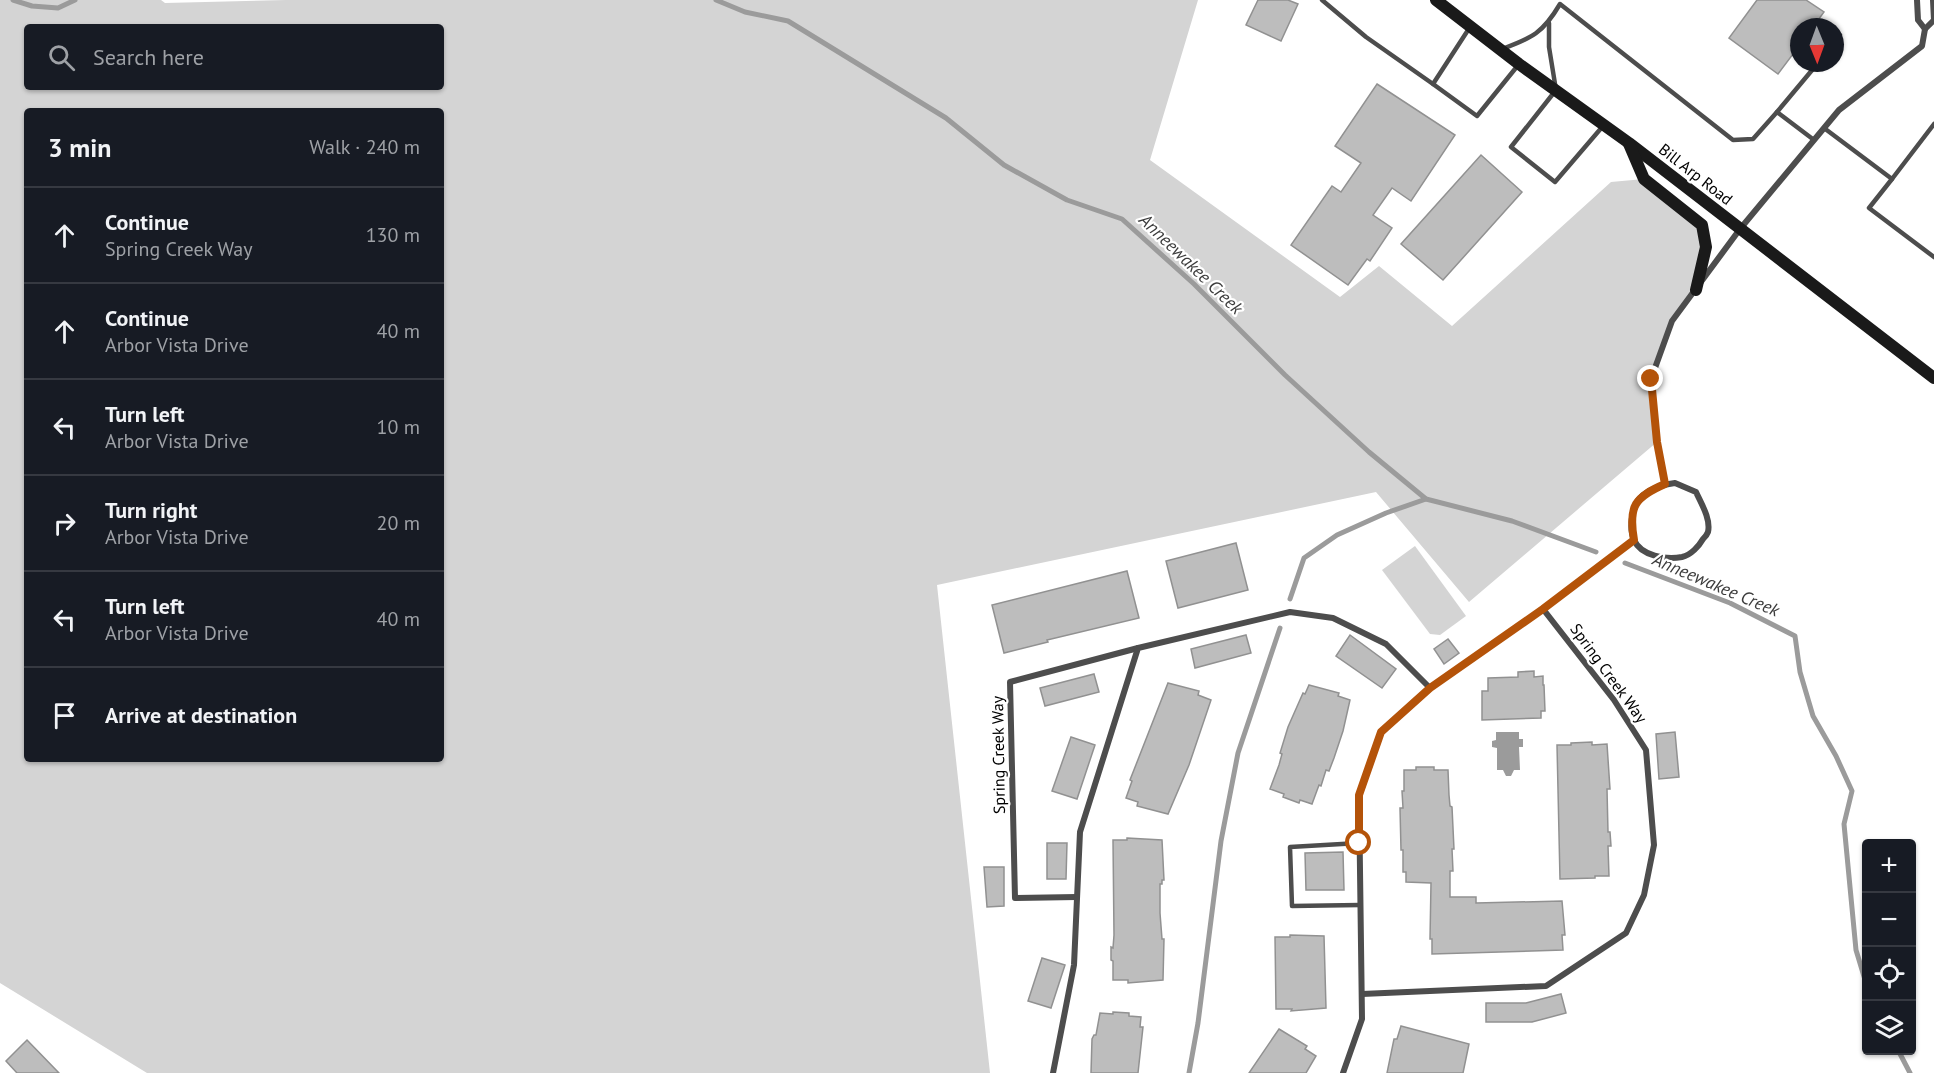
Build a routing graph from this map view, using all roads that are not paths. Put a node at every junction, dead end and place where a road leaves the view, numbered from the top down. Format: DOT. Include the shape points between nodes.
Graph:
graph roads {
  1 [pos="1322,0"];
  2 [pos="1436,0"];
  3 [pos="1555,0"];
  4 [pos="1917,0"];
  5 [pos="1933,0"];
  6 [pos="1560,4"];
  7 [pos="1549,22"];
  8 [pos="1471,26"];
  9 [pos="1925,29"];
  10 [pos="1501,50"];
  11 [pos="1519,64"];
  12 [pos="1810,72"];
  13 [pos="1433,84"];
  14 [pos="1556,90"];
  15 [pos="1777,112"];
  16 [pos="1934,124"];
  17 [pos="1604,125"];
  18 [pos="1824,128"];
  19 [pos="1814,140"];
  20 [pos="1629,143"];
  21 [pos="1892,178"];
  22 [pos="1740,229"];
  23 [pos="1934,257"];
  24 [pos="1696,290"];
  25 [pos="1934,378"];
  26 [pos="1665,484"];
  27 [pos="1634,540"];
  28 [pos="1543,609"];
  29 [pos="1138,648"];
  30 [pos="1430,688"];
  31 [pos="1359,843"];
  32 [pos="1077,897"];
  33 [pos="1360,905"];
  34 [pos="1362,994"];
  35 [pos="1053,1073"];
  36 [pos="1343,1073"];
  1 -- 13 [label="lane"];
  2 -- 8 [label="main road, Bill Arp Road"];
  3 -- 6 [label="lane"];
  4 -- 9 [label="street" via="1918,20"];
  5 -- 9 [label="street" via="1934,20"];
  6 -- 7 [label="lane"];
  6 -- 15 [label="lane" via="1733,140 1753,139"];
  7 -- 10 [label="lane" via="1530,39"];
  7 -- 14 [label="lane"];
  8 -- 10 [label="main road, Bill Arp Road"];
  8 -- 13 [label="lane"];
  9 -- 18 [label="street" via="1922,46 1839,110"];
  10 -- 11 [label="main road, Bill Arp Road"];
  11 -- 13 [label="lane" via="1477,116"];
  11 -- 14 [label="main road, Bill Arp Road"];
  12 -- 15 [label="lane"];
  14 -- 17 [label="main road, Bill Arp Road"];
  14 -- 17 [label="lane" via="1511,147 1555,182"];
  15 -- 19 [label="lane"];
  16 -- 21 [label="lane"];
  17 -- 20 [label="main road, Bill Arp Road"];
  18 -- 19 [label="street"];
  18 -- 21 [label="lane"];
  19 -- 22 [label="street"];
  20 -- 22 [label="main road, Bill Arp Road"];
  20 -- 24 [label="main road" via="1644,179 1702,225 1706,247"];
  21 -- 23 [label="lane" via="1869,208"];
  22 -- 24 [label="street"];
  22 -- 25 [label="main road, Bill Arp Road"];
  24 -- 26 [label="street" via="1672,321 1651,379"];
  26 -- 27 [label="street" via="1644,493 1633,508"];
  26 -- 27 [label="street" via="1675,483 1696,492 1706,514 1708,531 1699,546 1685,557 1666,558 1644,552"];
  27 -- 28 [label="street"];
  28 -- 30 [label="street"];
  28 -- 34 [label="street, Spring Creek Way" via="1614,700 1646,750 1654,845 1644,895 1626,933 1546,986"];
  29 -- 30 [label="street, Spring Creek Way" via="1290,612 1333,618 1386,644"];
  29 -- 32 [label="street" via="1080,832"];
  29 -- 32 [label="street, Spring Creek Way" via="1010,682 1015,897"];
  30 -- 31 [label="street" via="1381,732 1359,795"];
  31 -- 33 [label="street"];
  31 -- 33 [label="lane" via="1290,847 1292,906"];
  32 -- 35 [label="street" via="1074,965"];
  33 -- 34 [label="street"];
  34 -- 36 [label="street" via="1362,1019"];
}
